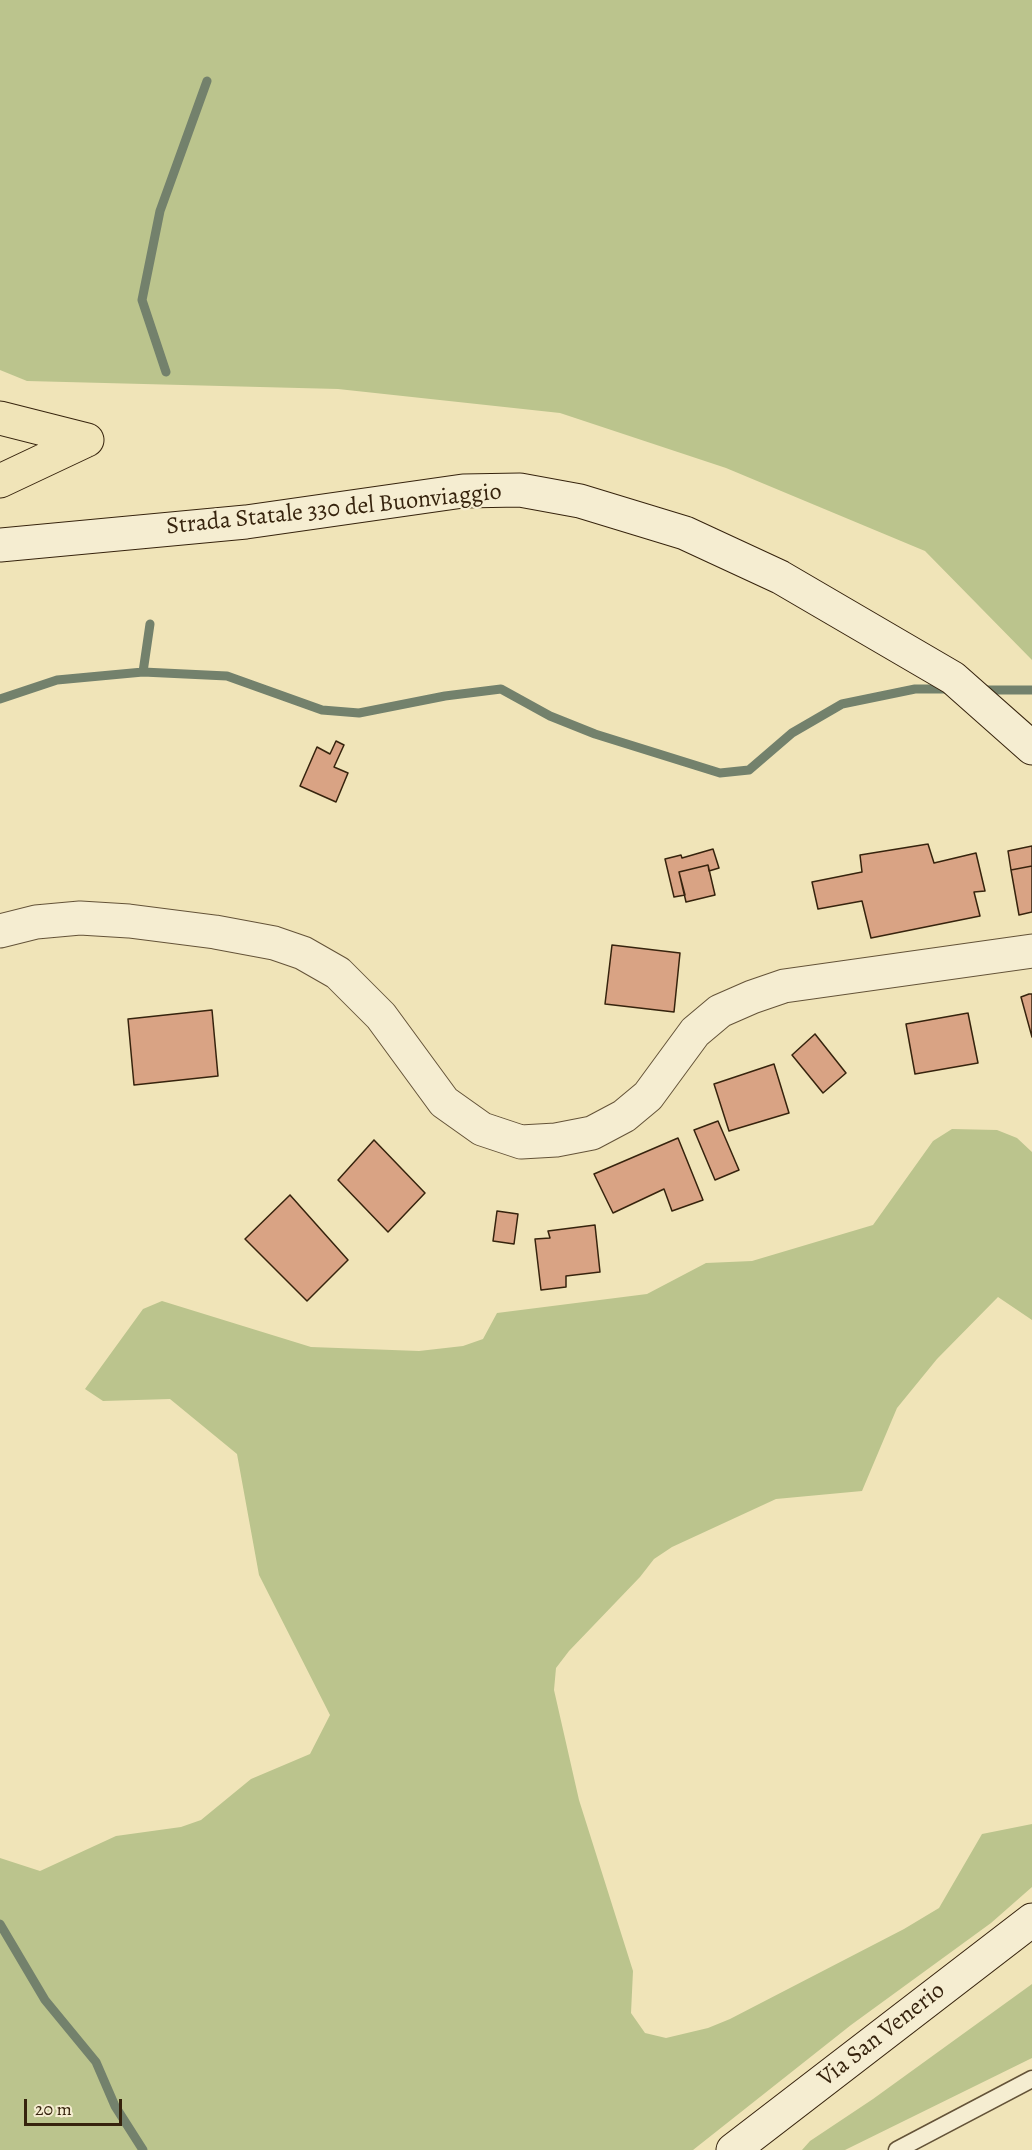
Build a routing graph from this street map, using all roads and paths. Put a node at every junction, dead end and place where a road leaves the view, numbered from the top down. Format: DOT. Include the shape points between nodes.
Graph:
graph roads {
  1 [pos="0,418"];
  2 [pos="0,434"];
  3 [pos="87,440"];
  4 [pos="0,481"];
  5 [pos="0,545"];
  6 [pos="1032,748"];
  7 [pos="0,931"];
  8 [pos="1032,951"];
  9 [pos="1032,1920"];
  10 [pos="1032,2079"];
  11 [pos="733,2150"];
  12 [pos="897,2150"];
  1 -- 3 [label="highway"];
  2 -- 3 [label="highway"];
  3 -- 4 [label="highway"];
  5 -- 6 [label="street, Strada Statale 330 del Buonviaggio" via="246,522 463,491 520,490 579,501 685,533 780,578 953,678"];
  7 -- 8 [label="street" via="69,919 129,921 215,932 303,953 338,973 381,1016 444,1102 482,1129 521,1142 592,1133 624,1116 648,1096 695,1032 720,1011 752,996 784,986"];
  9 -- 11 [label="street, Via San Venerio"];
  10 -- 12 [label="lane"];
}
